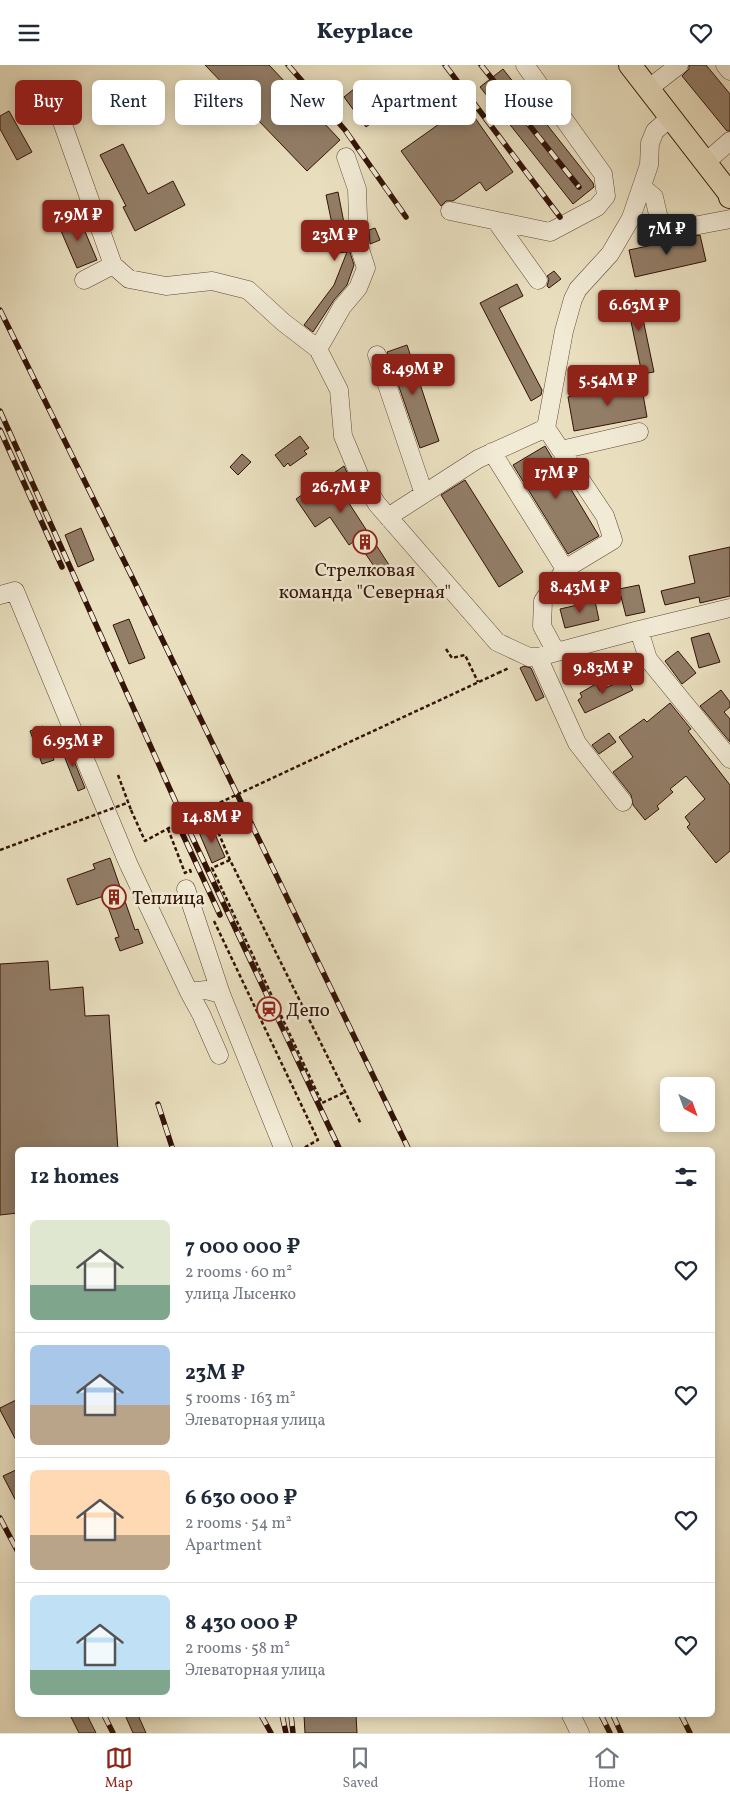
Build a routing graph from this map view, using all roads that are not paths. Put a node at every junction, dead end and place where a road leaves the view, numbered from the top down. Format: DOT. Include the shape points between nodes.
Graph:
graph roads {
  1 [pos="524,65"];
  2 [pos="630,65"];
  3 [pos="679,65"];
  4 [pos="725,65"];
  5 [pos="730,71"];
  6 [pos="648,89"];
  7 [pos="671,117"];
  8 [pos="63,125"];
  9 [pos="730,141"];
  10 [pos="346,157"];
  11 [pos="706,162"];
  12 [pos="642,187"];
  13 [pos="730,194"];
  14 [pos="450,211"];
  15 [pos="730,219"];
  16 [pos="496,221"];
  17 [pos="113,265"];
  18 [pos="84,280"];
  19 [pos="538,280"];
  20 [pos="318,349"];
  21 [pos="377,355"];
  22 [pos="546,428"];
  23 [pos="639,432"];
  24 [pos="561,450"];
  25 [pos="492,452"];
  26 [pos="424,494"];
  27 [pos="388,517"];
  28 [pos="565,569"];
  29 [pos="0,595"];
  30 [pos="730,608"];
  31 [pos="639,630"];
  32 [pos="556,652"];
  33 [pos="538,657"];
  34 [pos="730,759"];
  35 [pos="623,802"];
  36 [pos="190,884"];
  37 [pos="189,992"];
  38 [pos="221,994"];
  39 [pos="218,1055"];
  40 [pos="283,1147"];
  41 [pos="572,1717"];
  42 [pos="580,1733"];
  1 -- 16 [label="street" via="603,174 606,196 597,207 550,232"];
  2 -- 6 [label="main road"];
  3 -- 6 [label="street"];
  4 -- 5 [label="street"];
  6 -- 7 [label="main road"];
  7 -- 11 [label="main road"];
  7 -- 12 [label="street" via="655,131 650,143 649,165"];
  8 -- 17 [label="street"];
  9 -- 11 [label="street"];
  10 -- 20 [label="street" via="357,189 358,245 366,269 358,288 342,307"];
  11 -- 13 [label="main road"];
  12 -- 15 [label="street" via="654,197 662,232"];
  12 -- 22 [label="street" via="632,218 610,253 573,299"];
  14 -- 16 [label="street"];
  16 -- 19 [label="street"];
  17 -- 18 [label="street"];
  17 -- 20 [label="street" via="128,279 166,286 212,281 248,290"];
  20 -- 27 [label="street" via="339,390 343,436 361,479"];
  21 -- 26 [label="street"];
  22 -- 24 [label="street"];
  22 -- 25 [label="street"];
  23 -- 24 [label="street"];
  24 -- 28 [label="street" via="604,516 613,540"];
  25 -- 26 [label="street"];
  25 -- 28 [label="street"];
  26 -- 27 [label="street"];
  27 -- 33 [label="street" via="497,642 529,657"];
  28 -- 32 [label="street" via="543,601 542,626"];
  29 -- 37 [label="street" via="15,591 128,863"];
  30 -- 31 [label="street"];
  31 -- 32 [label="street"];
  31 -- 34 [label="street" via="648,659"];
  32 -- 33 [label="street"];
  33 -- 35 [label="street" via="577,743"];
  36 -- 38 [label="street"];
  37 -- 38 [label="street" via="206,990"];
  37 -- 39 [label="street"];
  38 -- 40 [label="street"];
  41 -- 42 [label="street"];
}
